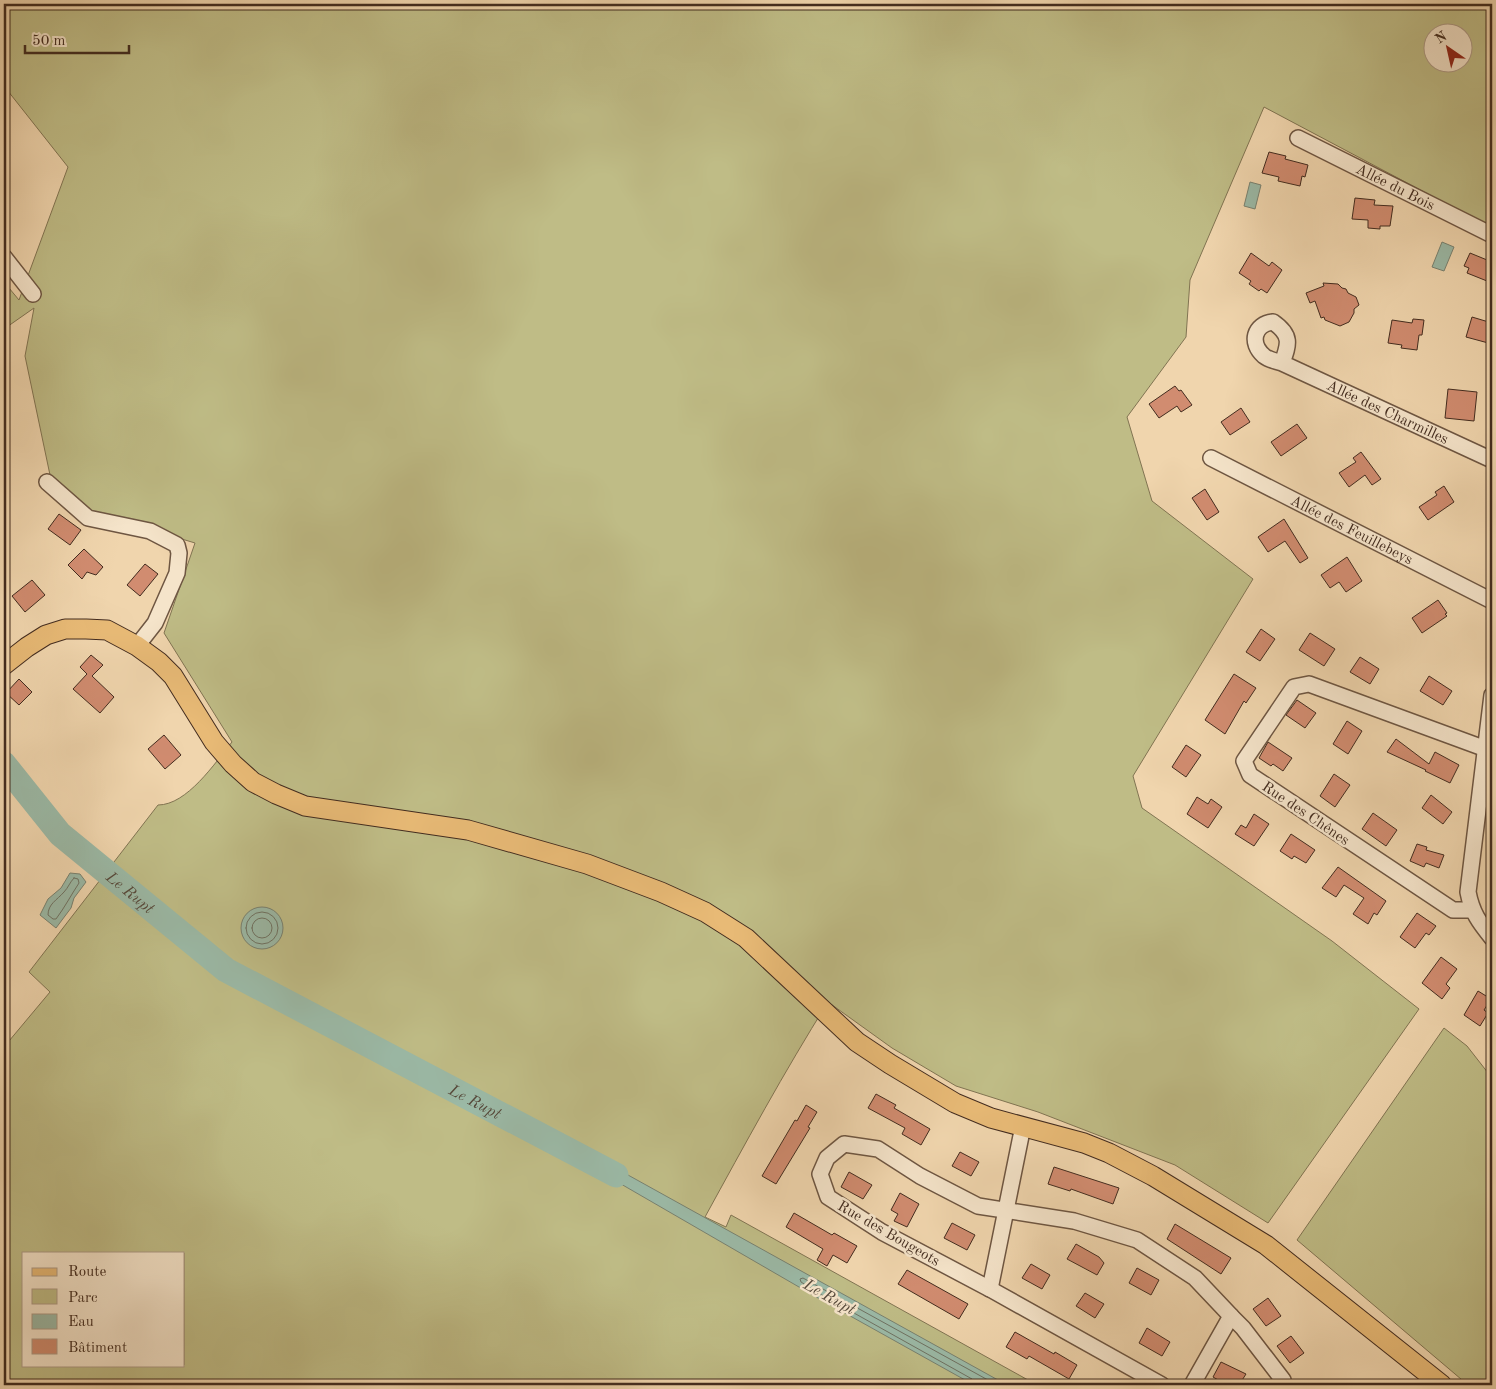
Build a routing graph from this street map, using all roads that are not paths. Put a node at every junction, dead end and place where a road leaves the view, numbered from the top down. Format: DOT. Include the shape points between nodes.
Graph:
graph roads {
  1 [pos="1298,138"];
  2 [pos="1492,235"];
  3 [pos="4,257"];
  4 [pos="33,294"];
  5 [pos="1282,364"];
  6 [pos="1211,458"];
  7 [pos="1492,460"];
  8 [pos="48,482"];
  9 [pos="1492,601"];
  10 [pos="137,646"];
  11 [pos="4,665"];
  12 [pos="1492,695"];
  13 [pos="1486,749"];
  14 [pos="1472,910"];
  15 [pos="1492,938"];
  16 [pos="1023,1126"];
  17 [pos="1006,1210"];
  18 [pos="990,1289"];
  19 [pos="1231,1316"];
  20 [pos="1282,1384"];
  21 [pos="1439,1384"];
  22 [pos="1162,1385"];
  23 [pos="1192,1385"];
  1 -- 2 [label="street, Allée du Bois"];
  3 -- 4 [label="street"];
  5 -- 7 [label="street, Allée des Charmilles"];
  6 -- 9 [label="street, Allée des Feuillebeys"];
  8 -- 10 [label="street" via="88,518 150,531 177,545 176,572 155,623"];
  10 -- 11 [label="main road" via="107,630 65,629 46,635"];
  10 -- 16 [label="main road" via="173,676 214,742 253,782 305,806 468,830 587,864 661,892 705,912 746,938 857,1042 890,1064 955,1102 991,1118"];
  12 -- 13 [label="street"];
  13 -- 14 [label="street" via="1468,892"];
  13 -- 14 [label="street, Rue des Chênes" via="1309,684 1294,687 1244,761 1250,775 1453,910"];
  14 -- 15 [label="street"];
  16 -- 17 [label="street"];
  16 -- 21 [label="main road" via="1109,1153 1266,1245"];
  17 -- 18 [label="street"];
  17 -- 18 [label="street, Rue des Bougeots" via="978,1206 920,1176 878,1149 844,1144 827,1158 820,1174 828,1197 882,1232"];
  17 -- 19 [label="street, Rue des Bougeots" via="1074,1221 1137,1240 1195,1278"];
  18 -- 22 [label="street, Rue des Bougeots"];
  19 -- 20 [label="street, Rue des Bougeots"];
  19 -- 23 [label="street"];
}
